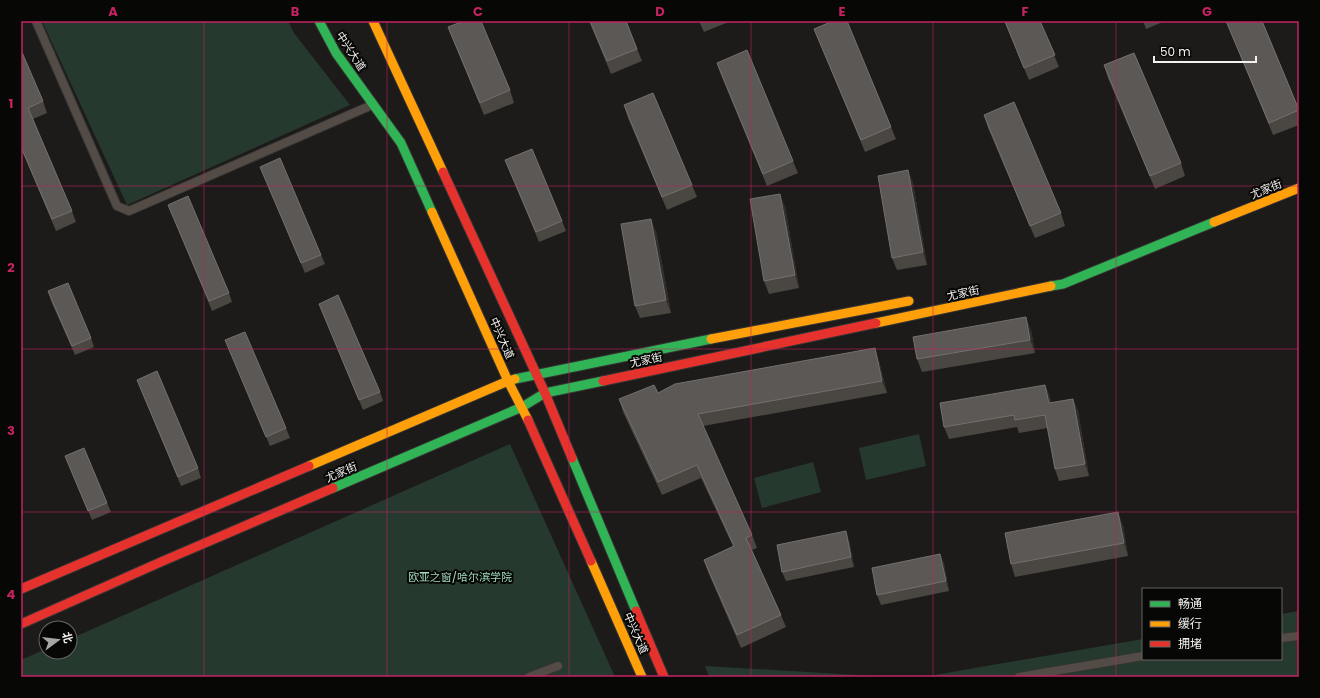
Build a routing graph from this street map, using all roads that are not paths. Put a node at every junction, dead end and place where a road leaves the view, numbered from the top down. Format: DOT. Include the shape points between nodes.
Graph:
graph roads {
  1 [pos="36,21"];
  2 [pos="319,21"];
  3 [pos="373,21"];
  4 [pos="373,104"];
  5 [pos="1299,188"];
  6 [pos="919,299"];
  7 [pos="537,375"];
  8 [pos="508,381"];
  9 [pos="545,393"];
  10 [pos="522,407"];
  11 [pos="21,589"];
  12 [pos="21,624"];
  13 [pos="1299,636"];
  14 [pos="1282,638"];
  15 [pos="1142,656"];
  16 [pos="558,666"];
  17 [pos="529,677"];
  18 [pos="642,677"];
  19 [pos="665,677"];
  20 [pos="1019,677"];
  1 -- 4 [label="lane" via="117,206 129,211"];
  2 -- 4 [label="main road, 中兴大道" via="336,53"];
  3 -- 7 [label="main road, 中兴大道"];
  4 -- 8 [label="main road, 中兴大道" via="401,143"];
  5 -- 9 [label="main road, 尤家街" via="1063,284"];
  6 -- 7 [label="main road, 尤家街"];
  7 -- 8 [label="main road, 尤家街"];
  7 -- 9 [label="main road, 中兴大道"];
  8 -- 10 [label="main road, 中兴大道"];
  8 -- 11 [label="main road, 尤家街"];
  9 -- 10 [label="main road, 尤家街"];
  9 -- 19 [label="main road, 中兴大道"];
  10 -- 12 [label="main road, 尤家街"];
  10 -- 18 [label="main road, 中兴大道"];
  13 -- 14 [label="lane"];
  15 -- 20 [label="lane"];
  16 -- 17 [label="lane"];
}
